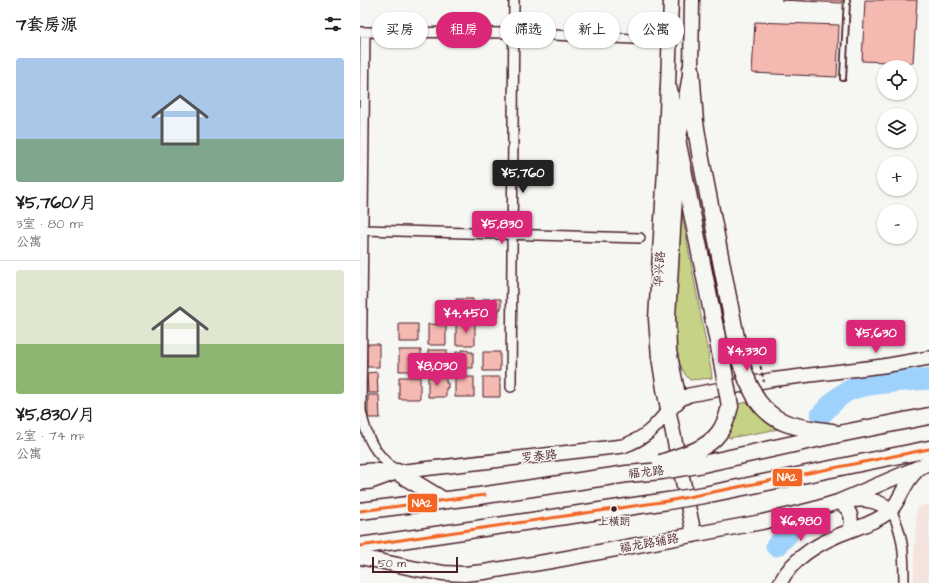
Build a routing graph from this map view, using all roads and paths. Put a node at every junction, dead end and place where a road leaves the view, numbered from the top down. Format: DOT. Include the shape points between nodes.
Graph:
graph roads {
  1 [pos="514,0"];
  2 [pos="671,0"];
  3 [pos="692,0"];
  4 [pos="847,0"];
  5 [pos="514,12"];
  6 [pos="363,32"];
  7 [pos="500,33"];
  8 [pos="556,35"];
  9 [pos="628,39"];
  10 [pos="514,48"];
  11 [pos="691,69"];
  12 [pos="843,78"];
  13 [pos="669,90"];
  14 [pos="678,144"];
  15 [pos="364,230"];
  16 [pos="513,234"];
  17 [pos="640,238"];
  18 [pos="929,358"];
  19 [pos="759,359"];
  20 [pos="764,382"];
  21 [pos="511,387"];
  22 [pos="679,400"];
  23 [pos="668,410"];
  24 [pos="929,416"];
  25 [pos="840,434"];
  26 [pos="929,449"];
  27 [pos="697,458"];
  28 [pos="926,464"];
  29 [pos="360,471"];
  30 [pos="397,472"];
  31 [pos="360,483"];
  32 [pos="443,500"];
  33 [pos="838,502"];
  34 [pos="891,510"];
  35 [pos="360,511"];
  36 [pos="850,530"];
  37 [pos="694,535"];
  38 [pos="360,546"];
  39 [pos="360,557"];
  40 [pos="780,583"];
  41 [pos="904,583"];
  1 -- 5 [label="street"];
  2 -- 13 [label="main road, 华兴路"];
  3 -- 11 [label="main road, 华兴路"];
  4 -- 12 [label="lane"];
  6 -- 7 [label="street"];
  6 -- 15 [label="street"];
  8 -- 9 [label="street"];
  10 -- 16 [label="street"];
  11 -- 14 [label="main road, 华兴路"];
  11 -- 25 [label="highway, bridge" via="701,159 741,363 750,386 764,410 776,419 796,427"];
  13 -- 14 [label="highway"];
  13 -- 23 [label="main road, 华兴路" via="656,319"];
  14 -- 22 [label="main road, 华兴路" via="668,317 669,351"];
  14 -- 27 [label="highway, bridge" via="730,406 721,432"];
  15 -- 16 [label="street"];
  15 -- 30 [label="street" via="361,411 370,443 381,458"];
  16 -- 17 [label="street"];
  16 -- 21 [label="street"];
  18 -- 22 [label="street" via="770,380 689,395"];
  19 -- 20 [label="path, bridge"];
  22 -- 23 [label="main road"];
  23 -- 30 [label="street, 罗泰路" via="646,434 623,446"];
  23 -- 37 [label="main road, 华兴路"];
  24 -- 25 [label="highway, 福龙路"];
  25 -- 27 [label="highway, 福龙路"];
  26 -- 38 [label="highway, bridge" via="704,495"];
  27 -- 32 [label="highway, 福龙路, bridge" via="627,474"];
  28 -- 33 [label="main road, 福龙路辅路"];
  28 -- 34 [label="street" via="911,478"];
  29 -- 30 [label="street, 罗泰路"];
  30 -- 31 [label="street, 罗泰路" via="371,482"];
  30 -- 32 [label="highway"];
  32 -- 35 [label="highway, 福龙路"];
  33 -- 34 [label="main road" via="866,499"];
  33 -- 36 [label="street" via="844,505 851,515"];
  33 -- 37 [label="main road, 福龙路辅路" via="762,522"];
  34 -- 36 [label="street" via="875,521"];
  34 -- 41 [label="street" via="900,529"];
  36 -- 40 [label="street" via="803,555"];
  37 -- 39 [label="main road, 福龙路辅路" via="464,574 417,569"];
}
